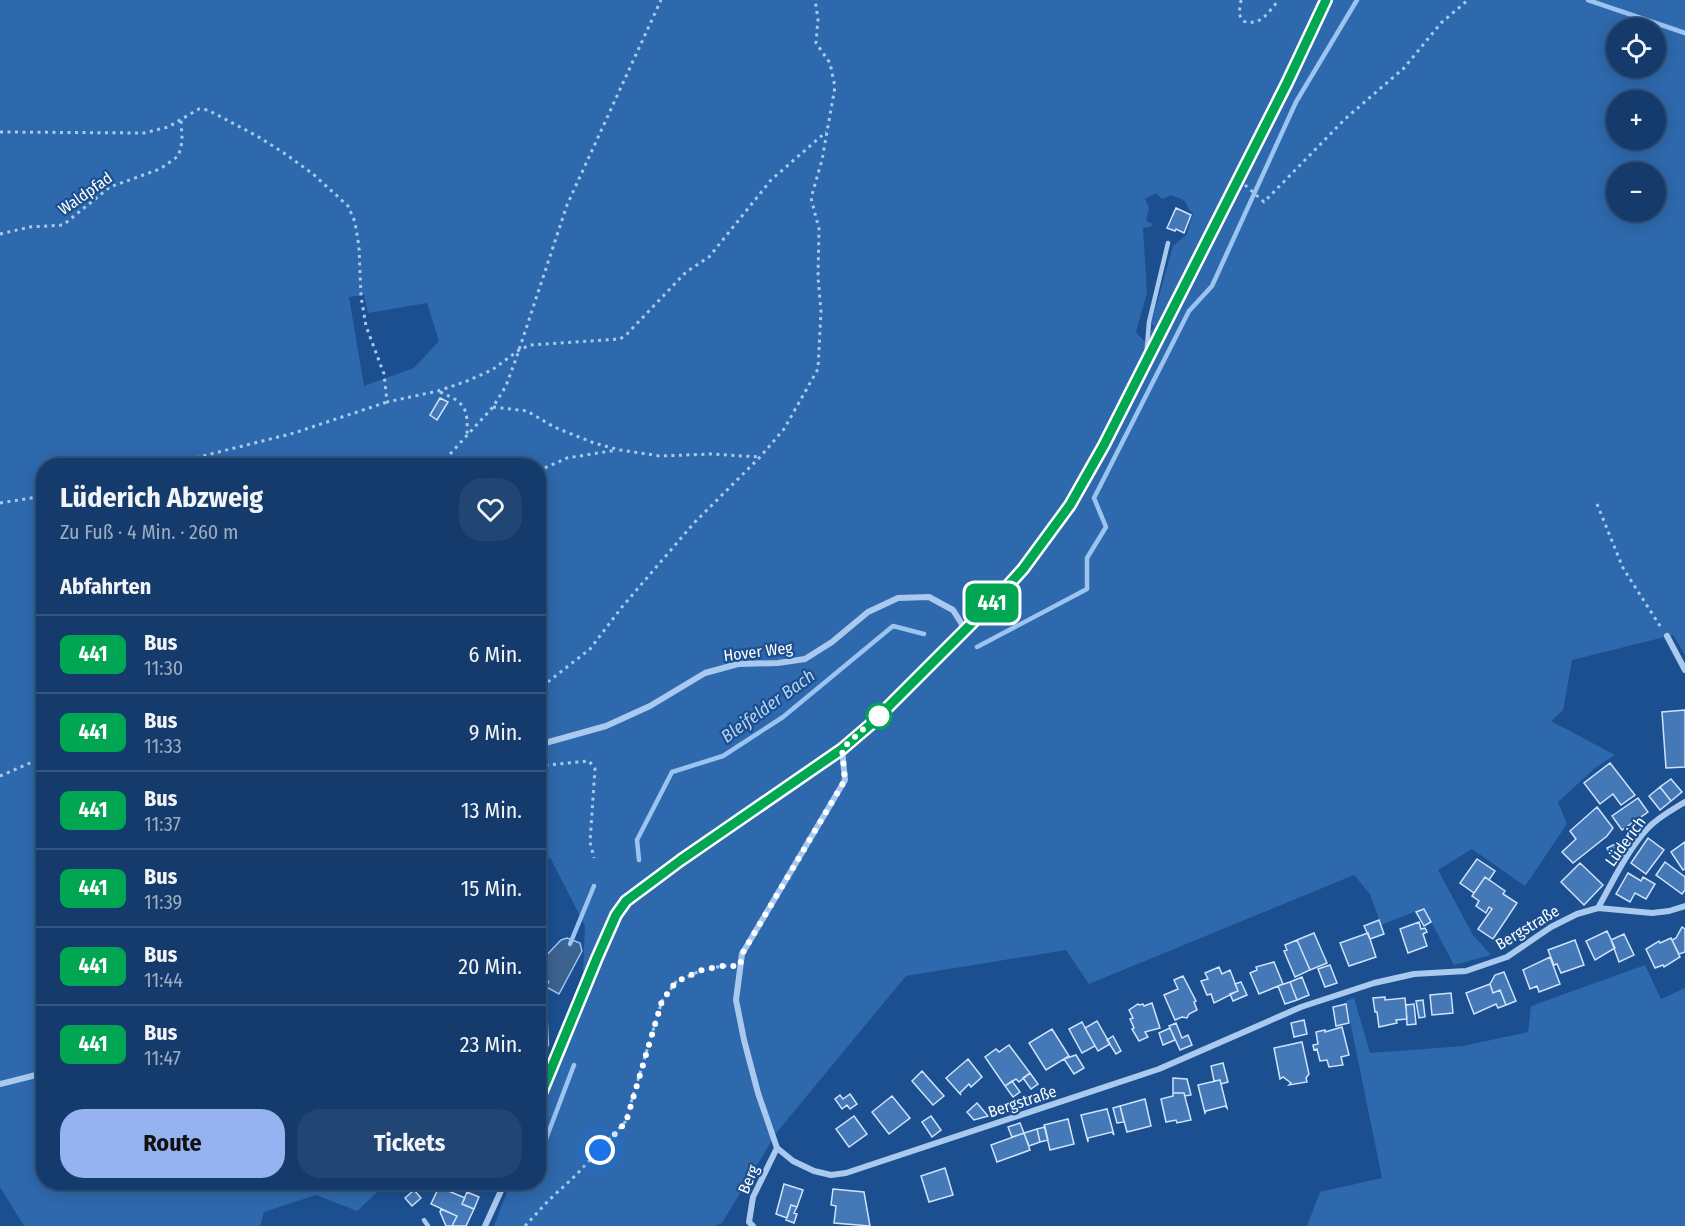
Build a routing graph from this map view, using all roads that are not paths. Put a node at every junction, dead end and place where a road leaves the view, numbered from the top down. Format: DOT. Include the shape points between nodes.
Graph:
graph roads {
  1 [pos="1326,0"];
  2 [pos="1168,243"];
  3 [pos="1146,362"];
  4 [pos="965,629"];
  5 [pos="1667,636"];
  6 [pos="1685,670"];
  7 [pos="546,743"];
  8 [pos="842,749"];
  9 [pos="1685,801"];
  10 [pos="1685,906"];
  11 [pos="1598,908"];
  12 [pos="36,1075"];
  13 [pos="546,1082"];
  14 [pos="0,1084"];
  15 [pos="777,1148"];
  16 [pos="501,1190"];
  17 [pos="424,1220"];
  18 [pos="750,1225"];
  19 [pos="428,1226"];
  20 [pos="485,1226"];
  1 -- 3 [label="street"];
  2 -- 3 [label="lane" via="1149,322"];
  3 -- 4 [label="street" via="1070,505 1023,569"];
  4 -- 7 [label="street, Hover Weg" via="953,609 929,597 898,598 868,612 805,659 738,664 705,673 650,706 606,726"];
  4 -- 8 [label="street"];
  5 -- 6 [label="street"];
  8 -- 13 [label="street" via="626,901 616,915"];
  8 -- 15 [label="street" via="845,780 742,954 740,966 736,1000 744,1040"];
  9 -- 11 [label="street, Lüderich" via="1647,829"];
  10 -- 11 [label="street, Bergstraße" via="1652,913"];
  11 -- 15 [label="street, Bergstraße" via="1551,927 1507,957 1466,971 1414,974 1374,983 1301,1007 1159,1069 846,1173 814,1172"];
  12 -- 14 [label="street"];
  15 -- 18 [label="street, Berg" via="753,1197"];
  16 -- 20 [label="street"];
  17 -- 19 [label="lane"];
}
